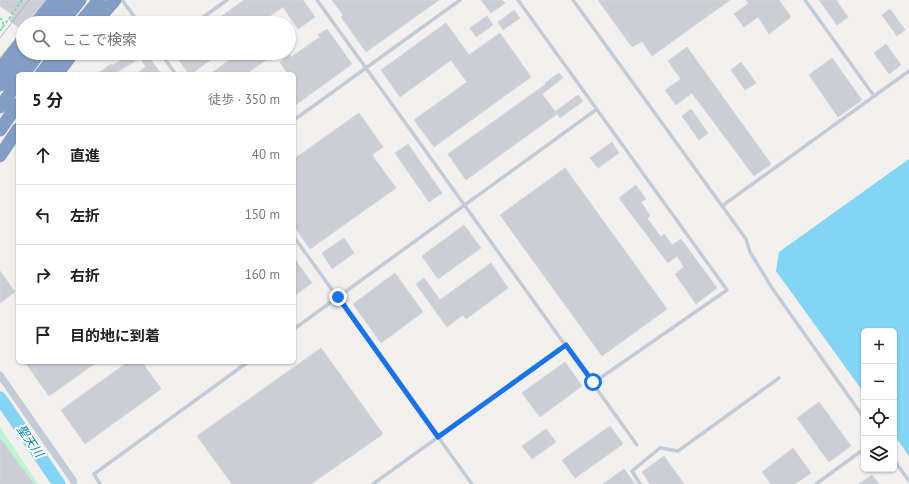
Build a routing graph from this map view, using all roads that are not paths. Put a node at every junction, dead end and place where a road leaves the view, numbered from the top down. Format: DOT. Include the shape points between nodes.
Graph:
graph roads {
  1 [pos="55,0"];
  2 [pos="66,0"];
  3 [pos="80,0"];
  4 [pos="99,0"];
  5 [pos="115,0"];
  6 [pos="122,0"];
  7 [pos="227,0"];
  8 [pos="317,0"];
  9 [pos="460,0"];
  10 [pos="518,0"];
  11 [pos="573,0"];
  12 [pos="805,0"];
  13 [pos="42,16"];
  14 [pos="53,16"];
  15 [pos="67,16"];
  16 [pos="86,16"];
  17 [pos="101,16"];
  18 [pos="109,16"];
  19 [pos="134,16"];
  20 [pos="205,16"];
  21 [pos="16,48"];
  22 [pos="20,60"];
  23 [pos="34,60"];
  24 [pos="52,60"];
  25 [pos="70,60"];
  26 [pos="72,60"];
  27 [pos="165,60"];
  28 [pos="365,68"];
  29 [pos="0,70"];
  30 [pos="909,71"];
  31 [pos="25,72"];
  32 [pos="43,72"];
  33 [pos="59,72"];
  34 [pos="66,72"];
  35 [pos="174,72"];
  36 [pos="0,85"];
  37 [pos="16,85"];
  38 [pos="874,96"];
  39 [pos="0,107"];
  40 [pos="16,107"];
  41 [pos="597,109"];
  42 [pos="296,119"];
  43 [pos="0,130"];
  44 [pos="16,133"];
  45 [pos="16,137"];
  46 [pos="0,157"];
  47 [pos="465,205"];
  48 [pos="722,206"];
  49 [pos="296,240"];
  50 [pos="338,297"];
  51 [pos="296,328"];
  52 [pos="566,345"];
  53 [pos="245,364"];
  54 [pos="0,375"];
  55 [pos="779,378"];
  56 [pos="593,382"];
  57 [pos="861,414"];
  58 [pos="438,437"];
  59 [pos="637,445"];
  60 [pos="861,451"];
  61 [pos="897,464"];
  62 [pos="909,481"];
  63 [pos="74,484"];
  64 [pos="100,484"];
  65 [pos="373,484"];
  66 [pos="472,484"];
  67 [pos="640,484"];
  68 [pos="816,484"];
  1 -- 13 [label="highway"];
  2 -- 14 [label="highway"];
  3 -- 15 [label="highway"];
  4 -- 16 [label="highway"];
  5 -- 17 [label="highway"];
  6 -- 18 [label="highway"];
  6 -- 19 [label="lane"];
  7 -- 20 [label="lane"];
  8 -- 28 [label="lane"];
  9 -- 28 [label="lane"];
  10 -- 41 [label="lane"];
  11 -- 48 [label="lane"];
  12 -- 38 [label="lane"];
  21 -- 29 [label="highway"];
  22 -- 36 [label="highway"];
  23 -- 31 [label="highway"];
  24 -- 32 [label="highway"];
  25 -- 33 [label="highway"];
  26 -- 34 [label="highway"];
  27 -- 35 [label="lane"];
  28 -- 42 [label="lane"];
  28 -- 47 [label="lane"];
  30 -- 38 [label="lane"];
  37 -- 39 [label="highway"];
  38 -- 48 [label="lane"];
  40 -- 43 [label="highway"];
  41 -- 47 [label="lane"];
  41 -- 56 [label="lane" via="727,290"];
  44 -- 46 [label="highway"];
  45 -- 46 [label="highway"];
  47 -- 50 [label="lane"];
  47 -- 52 [label="lane"];
  48 -- 57 [label="lane" via="746,239 750,252 772,288"];
  49 -- 50 [label="lane"];
  50 -- 51 [label="lane"];
  50 -- 58 [label="lane"];
  52 -- 56 [label="lane"];
  52 -- 58 [label="lane"];
  53 -- 64 [label="lane" via="94,474"];
  54 -- 63 [label="street"];
  55 -- 67 [label="lane" via="678,451 660,448 632,471"];
  56 -- 59 [label="lane"];
  58 -- 65 [label="lane"];
  58 -- 66 [label="lane"];
  60 -- 68 [label="lane"];
  61 -- 62 [label="lane"];
}
